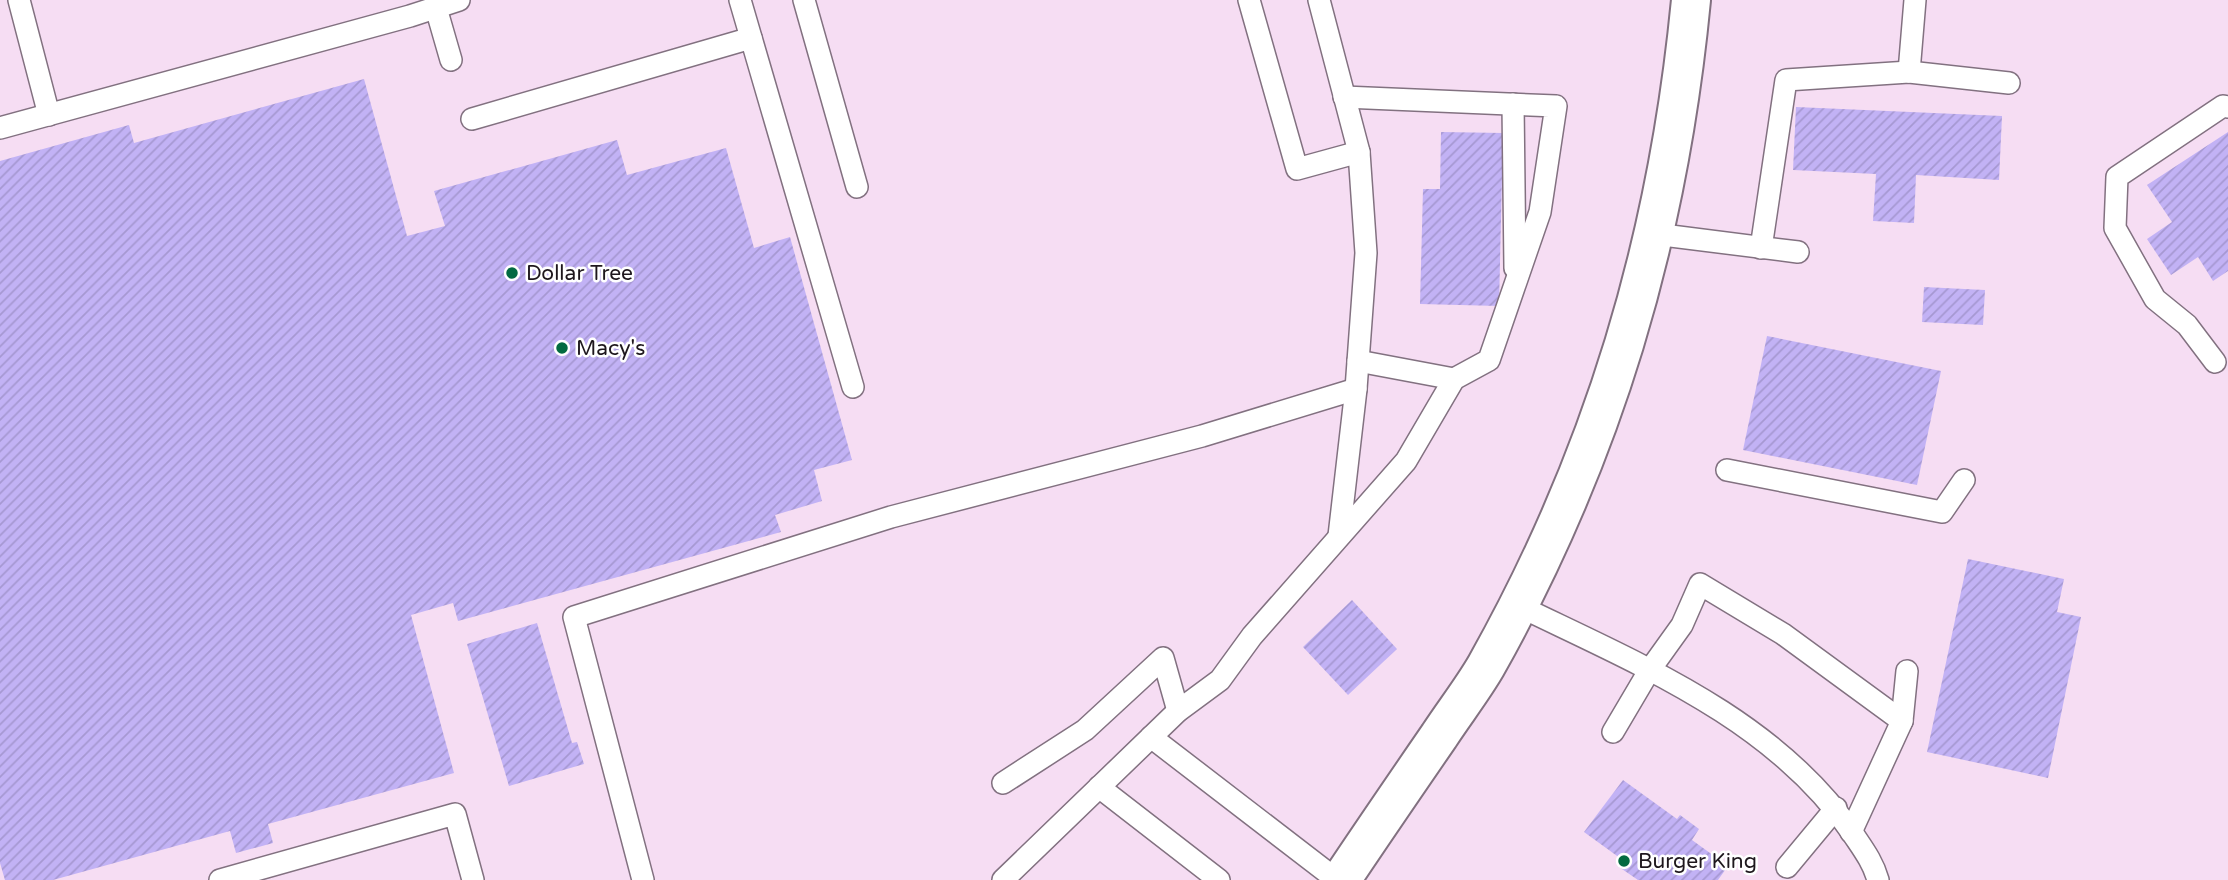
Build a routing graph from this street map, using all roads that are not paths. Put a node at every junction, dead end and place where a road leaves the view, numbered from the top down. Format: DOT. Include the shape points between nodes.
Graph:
graph roads {
  1 [pos="19,0"];
  2 [pos="459,0"];
  3 [pos="740,0"];
  4 [pos="804,0"];
  5 [pos="1249,0"];
  6 [pos="1319,0"];
  7 [pos="1691,0"];
  8 [pos="1915,0"];
  9 [pos="436,8"];
  10 [pos="751,38"];
  11 [pos="451,60"];
  12 [pos="1909,72"];
  13 [pos="2009,83"];
  14 [pos="1344,97"];
  15 [pos="1513,104"];
  16 [pos="2225,107"];
  17 [pos="49,115"];
  18 [pos="472,119"];
  19 [pos="0,128"];
  20 [pos="1359,152"];
  21 [pos="857,187"];
  22 [pos="1655,234"];
  23 [pos="1761,248"];
  24 [pos="1798,252"];
  25 [pos="1515,284"];
  26 [pos="1358,361"];
  27 [pos="2215,362"];
  28 [pos="1454,379"];
  29 [pos="853,387"];
  30 [pos="1356,388"];
  31 [pos="1727,471"];
  32 [pos="1964,480"];
  33 [pos="1339,536"];
  34 [pos="1517,605"];
  35 [pos="1649,671"];
  36 [pos="1907,671"];
  37 [pos="1178,711"];
  38 [pos="1902,721"];
  39 [pos="1613,732"];
  40 [pos="1150,737"];
  41 [pos="1003,783"];
  42 [pos="1099,787"];
  43 [pos="1836,808"];
  44 [pos="1851,832"];
  45 [pos="1787,867"];
  46 [pos="220,880"];
  47 [pos="473,880"];
  48 [pos="643,880"];
  49 [pos="1003,880"];
  50 [pos="1219,880"];
  51 [pos="1339,880"];
  52 [pos="1878,880"];
  1 -- 17 [label="lane"];
  2 -- 9 [label="lane"];
  3 -- 10 [label="lane"];
  4 -- 21 [label="lane"];
  5 -- 20 [label="lane" via="1297,169"];
  6 -- 14 [label="lane"];
  7 -- 22 [label="main road" via="1682,93"];
  8 -- 12 [label="lane"];
  9 -- 11 [label="lane"];
  9 -- 17 [label="lane"];
  10 -- 18 [label="lane"];
  10 -- 29 [label="lane"];
  12 -- 13 [label="lane"];
  12 -- 23 [label="lane" via="1786,79"];
  14 -- 15 [label="lane"];
  14 -- 20 [label="lane"];
  15 -- 25 [label="lane"];
  15 -- 25 [label="lane" via="1556,106 1540,212"];
  16 -- 27 [label="lane" via="2117,177 2115,228 2155,299 2187,325"];
  17 -- 19 [label="lane"];
  20 -- 26 [label="lane" via="1366,253"];
  22 -- 23 [label="lane"];
  22 -- 34 [label="main road" via="1636,311 1592,443 1549,545"];
  23 -- 24 [label="lane"];
  25 -- 28 [label="lane" via="1489,360"];
  26 -- 28 [label="lane"];
  26 -- 30 [label="lane"];
  28 -- 33 [label="lane" via="1406,461"];
  30 -- 33 [label="lane"];
  30 -- 48 [label="lane" via="1202,436 891,517 574,617"];
  31 -- 32 [label="lane" via="1942,512"];
  33 -- 37 [label="lane" via="1220,680"];
  34 -- 35 [label="lane"];
  34 -- 51 [label="main road" via="1485,668"];
  35 -- 38 [label="lane" via="1682,625 1700,584 1783,634"];
  35 -- 39 [label="lane"];
  35 -- 43 [label="lane" via="1750,728"];
  36 -- 38 [label="lane"];
  37 -- 40 [label="lane"];
  37 -- 41 [label="lane" via="1163,658 1084,730"];
  38 -- 44 [label="lane"];
  40 -- 42 [label="lane"];
  40 -- 51 [label="lane"];
  42 -- 49 [label="lane"];
  42 -- 50 [label="lane"];
  43 -- 44 [label="lane"];
  43 -- 45 [label="lane"];
  44 -- 52 [label="lane" via="1874,865"];
  46 -- 47 [label="lane" via="455,814"];
}
